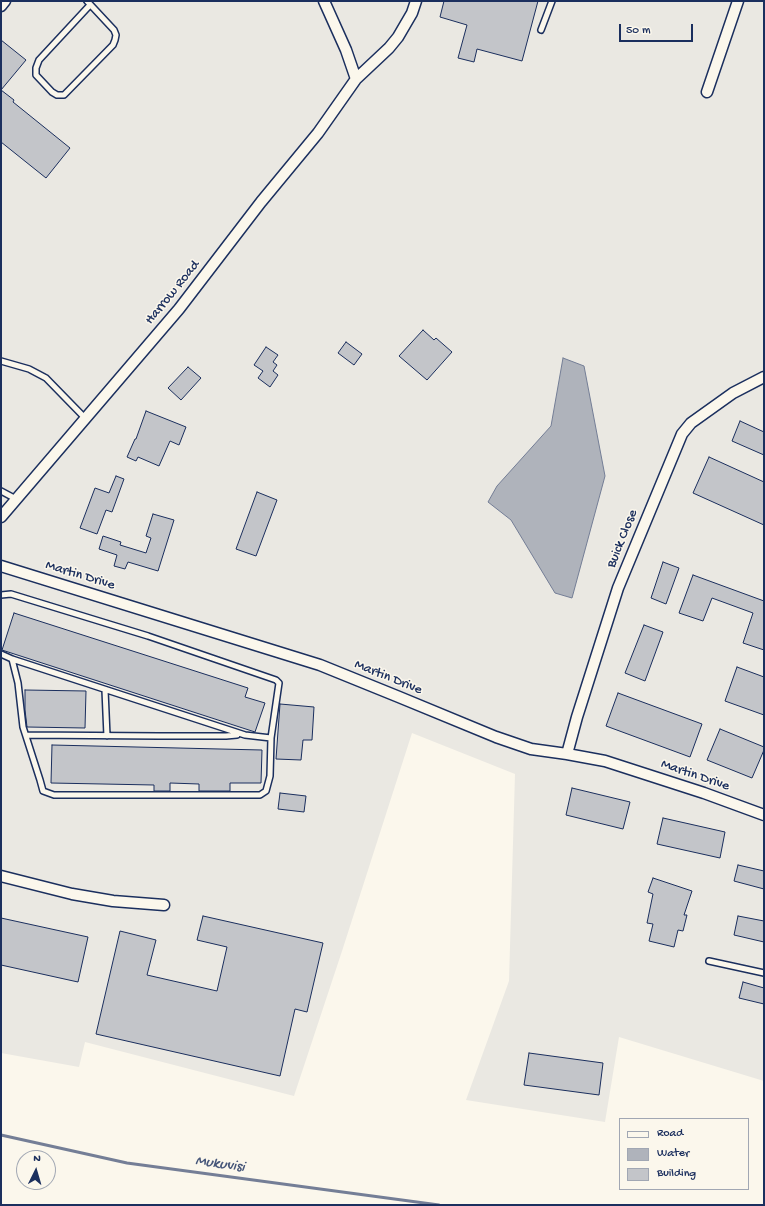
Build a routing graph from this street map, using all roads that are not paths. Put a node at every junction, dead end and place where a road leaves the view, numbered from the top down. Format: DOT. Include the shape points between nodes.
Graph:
graph roads {
  1 [pos="5,1"];
  2 [pos="324,1"];
  3 [pos="416,1"];
  4 [pos="552,1"];
  5 [pos="738,1"];
  6 [pos="89,3"];
  7 [pos="1,6"];
  8 [pos="541,30"];
  9 [pos="356,79"];
  10 [pos="707,92"];
  11 [pos="1,361"];
  12 [pos="764,376"];
  13 [pos="85,418"];
  14 [pos="1,491"];
  15 [pos="16,499"];
  16 [pos="1,517"];
  17 [pos="1,566"];
  18 [pos="1,595"];
  19 [pos="1,654"];
  20 [pos="12,659"];
  21 [pos="105,690"];
  22 [pos="26,735"];
  23 [pos="245,735"];
  24 [pos="107,736"];
  25 [pos="271,738"];
  26 [pos="568,754"];
  27 [pos="764,815"];
  28 [pos="1,876"];
  29 [pos="164,905"];
  30 [pos="709,961"];
  31 [pos="764,973"];
  1 -- 7 [label="street"];
  2 -- 9 [label="street"];
  3 -- 9 [label="street, Harrow Road" via="398,37"];
  4 -- 8 [label="lane"];
  5 -- 10 [label="street"];
  6 -- 6 [label="lane" via="114,30 115,40 64,95 57,95 36,75 36,68 39,60"];
  9 -- 13 [label="street, Harrow Road" via="318,133 183,304"];
  11 -- 13 [label="lane" via="29,369 46,378"];
  12 -- 26 [label="street, Buick Close" via="733,393 691,424 682,434 618,588 577,717"];
  13 -- 15 [label="street, Harrow Road"];
  14 -- 15 [label="lane"];
  15 -- 16 [label="street, Harrow Road"];
  17 -- 26 [label="street, Martin Drive" via="320,665 530,749"];
  18 -- 25 [label="lane" via="11,594 24,598 276,680 279,683"];
  19 -- 20 [label="lane"];
  20 -- 21 [label="lane"];
  20 -- 22 [label="lane"];
  21 -- 23 [label="lane"];
  21 -- 24 [label="lane"];
  22 -- 24 [label="lane"];
  22 -- 25 [label="lane" via="43,791 54,795 260,796 266,790 270,776"];
  23 -- 24 [label="lane"];
  23 -- 25 [label="lane"];
  26 -- 27 [label="street, Martin Drive" via="605,761"];
  28 -- 29 [label="street" via="72,894 113,901"];
  30 -- 31 [label="lane"];
}
